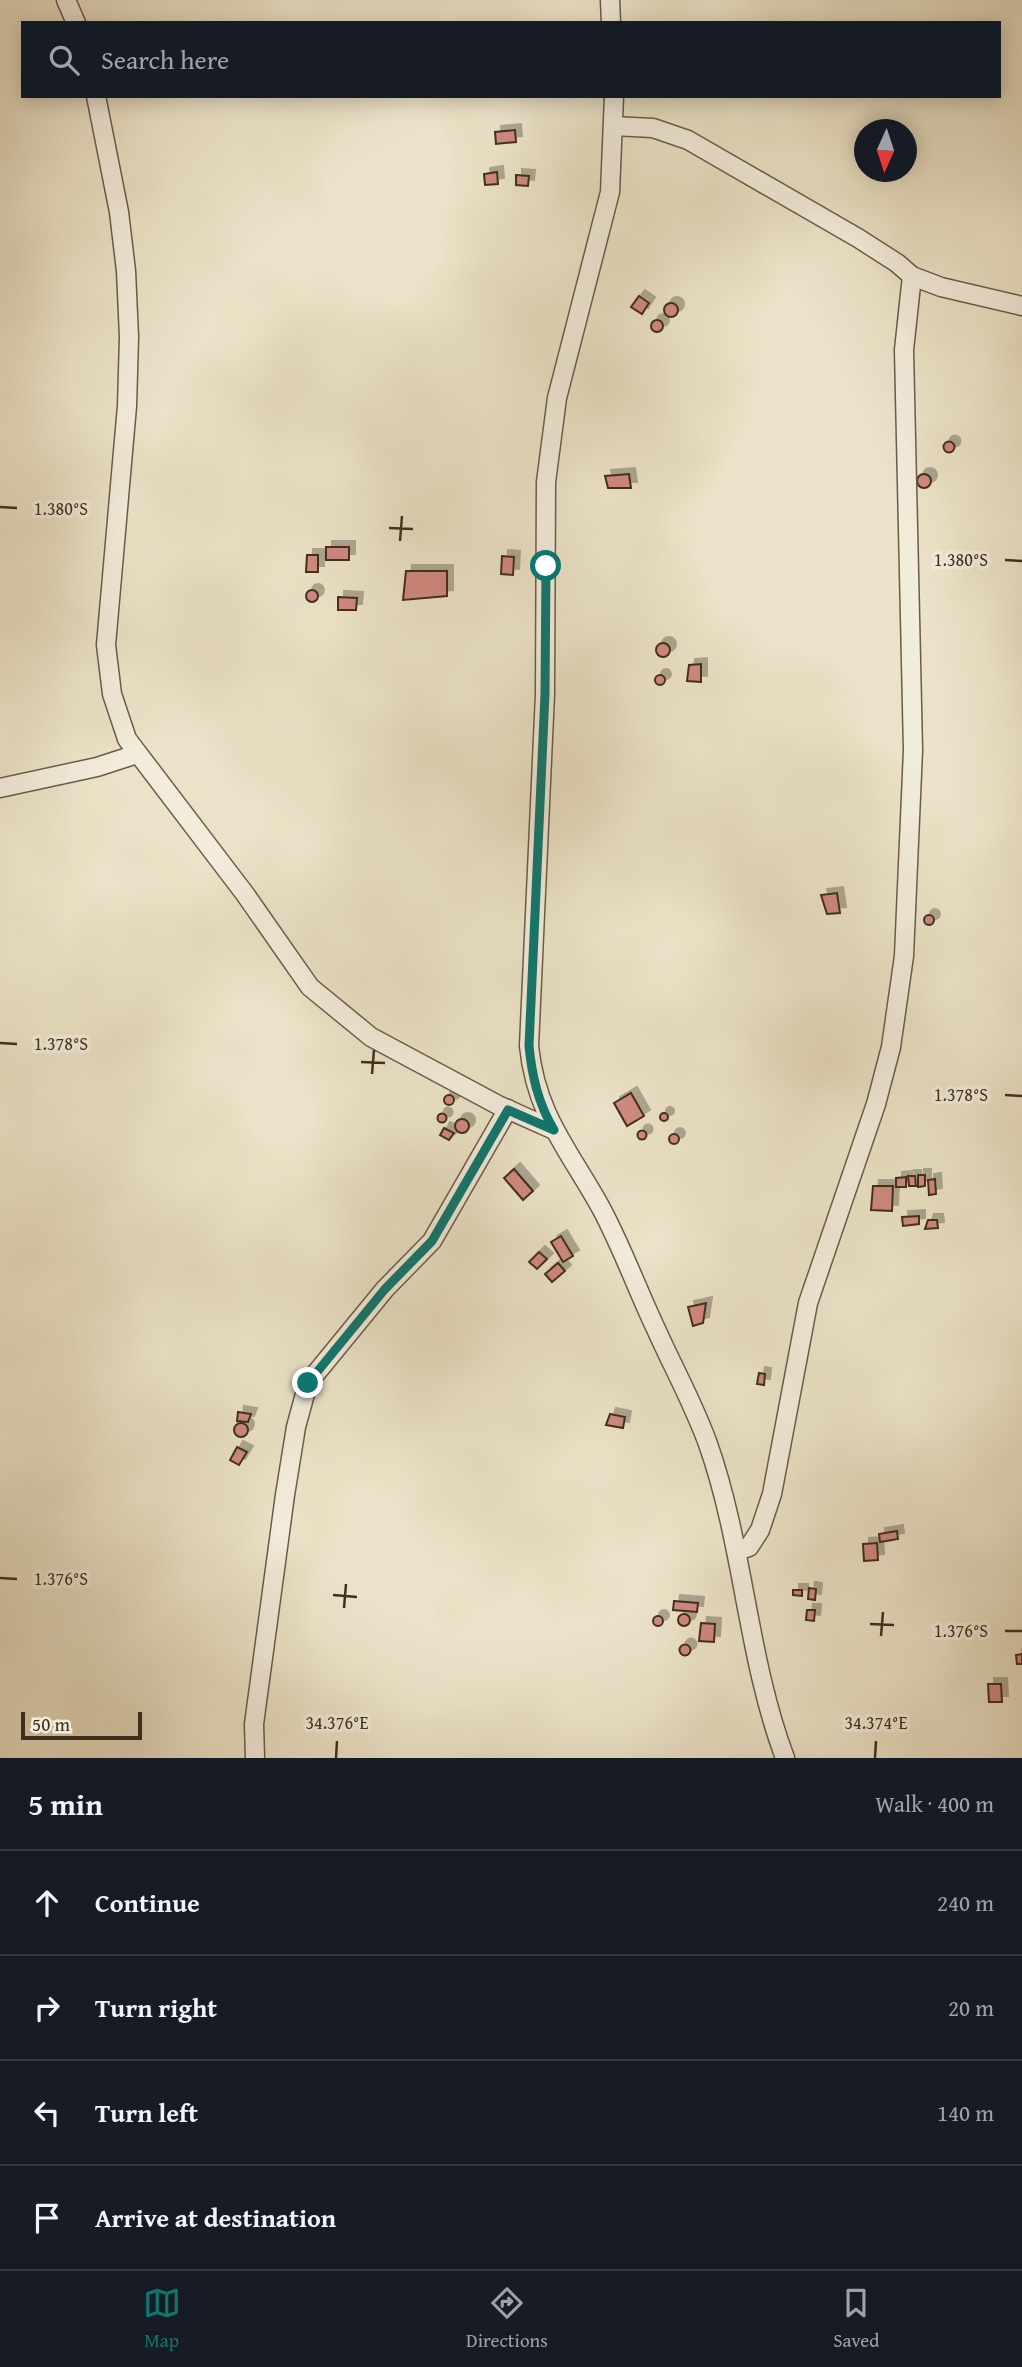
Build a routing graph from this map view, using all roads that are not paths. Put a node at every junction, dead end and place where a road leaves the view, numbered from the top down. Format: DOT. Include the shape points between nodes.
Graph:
graph roads {
  1 [pos="66,0"];
  2 [pos="610,0"];
  3 [pos="75,21"];
  4 [pos="611,21"];
  5 [pos="96,98"];
  6 [pos="614,98"];
  7 [pos="613,126"];
  8 [pos="912,276"];
  9 [pos="1022,306"];
  10 [pos="138,754"];
  11 [pos="0,788"];
  12 [pos="508,1110"];
  13 [pos="554,1130"];
  14 [pos="737,1551"];
  15 [pos="256,1758"];
  16 [pos="785,1758"];
  1 -- 3 [label="street"];
  2 -- 4 [label="street"];
  5 -- 10 [label="street" via="119,212 130,337 106,645 118,719"];
  6 -- 7 [label="street"];
  7 -- 8 [label="street" via="653,128 688,140 868,244"];
  7 -- 13 [label="street" via="610,192 557,398 546,481 545,694 529,1046 532,1075"];
  8 -- 9 [label="street"];
  8 -- 14 [label="street" via="904,350 913,750 904,956 891,1047 876,1104 808,1303 772,1494 760,1530 748,1546"];
  10 -- 11 [label="street"];
  10 -- 12 [label="street" via="310,987 371,1037"];
  12 -- 13 [label="street"];
  12 -- 15 [label="street" via="432,1241 385,1289 308,1383 285,1495 254,1724"];
  13 -- 14 [label="street" via="601,1208 708,1444"];
  14 -- 16 [label="street" via="759,1666"];
}
